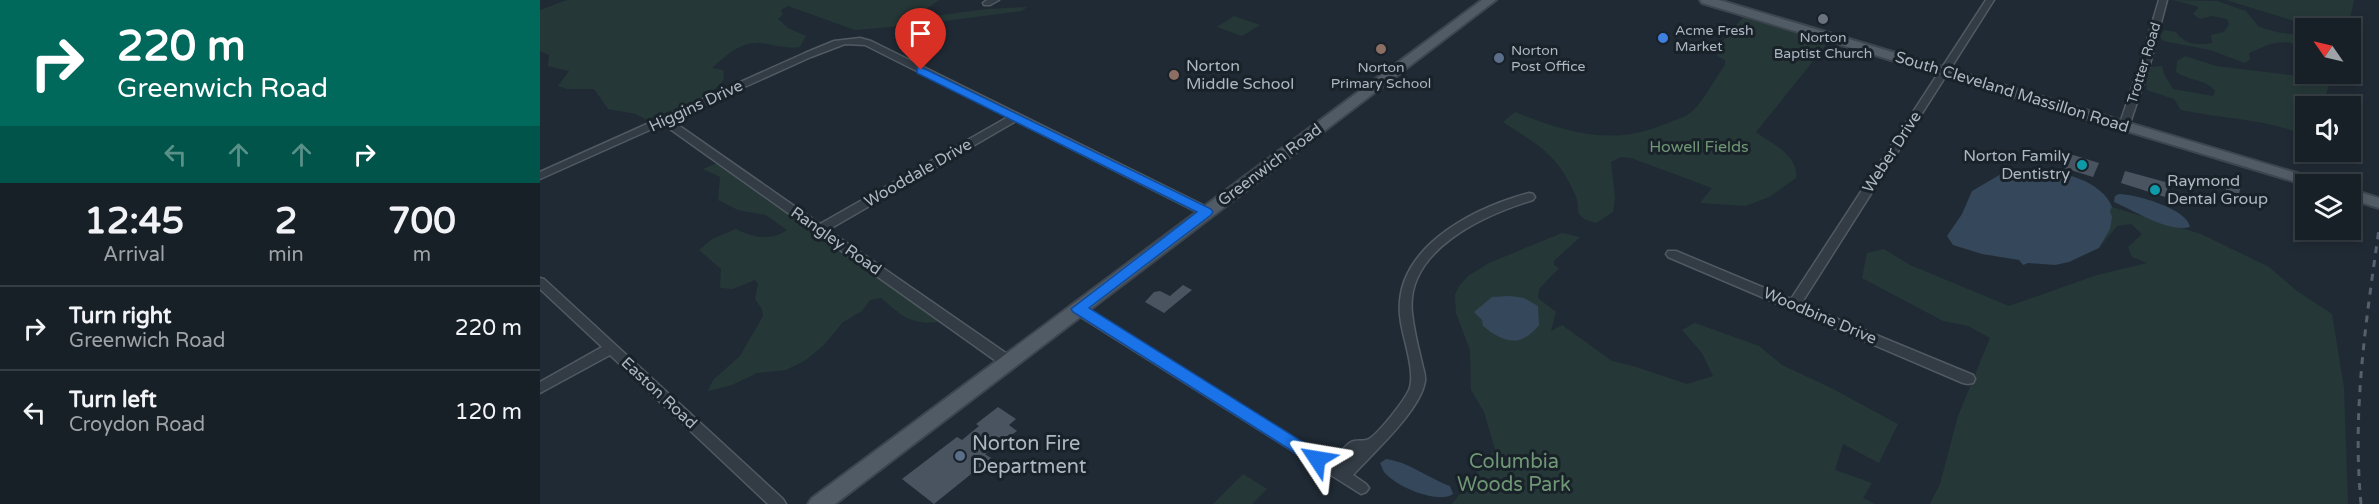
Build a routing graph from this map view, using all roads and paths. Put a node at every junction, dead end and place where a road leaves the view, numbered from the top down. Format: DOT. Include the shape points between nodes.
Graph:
graph roads {
  1 [pos="1490,0"];
  2 [pos="1706,0"];
  3 [pos="1990,0"];
  4 [pos="2163,0"];
  5 [pos="1944,71"];
  6 [pos="1016,117"];
  7 [pos="664,120"];
  8 [pos="2124,126"];
  9 [pos="540,176"];
  10 [pos="2295,177"];
  11 [pos="1529,197"];
  12 [pos="2361,197"];
  13 [pos="2379,203"];
  14 [pos="1207,212"];
  15 [pos="820,229"];
  16 [pos="1672,254"];
  17 [pos="540,282"];
  18 [pos="1794,305"];
  19 [pos="1078,309"];
  20 [pos="610,349"];
  21 [pos="1008,362"];
  22 [pos="1968,379"];
  23 [pos="540,388"];
  24 [pos="1338,473"];
  25 [pos="1361,488"];
  26 [pos="778,504"];
  27 [pos="819,504"];
  1 -- 14 [label="main road, Greenwich Road"];
  2 -- 5 [label="main road, South Cleveland Massillon Road"];
  3 -- 5 [label="street, Weber Drive"];
  4 -- 8 [label="street, Trotter Road"];
  5 -- 8 [label="main road, South Cleveland Massillon Road"];
  5 -- 18 [label="street, Weber Drive"];
  6 -- 7 [label="street, Higgins Drive" via="868,43 853,40 818,50"];
  6 -- 14 [label="street"];
  6 -- 15 [label="street, Wooddale Drive"];
  7 -- 9 [label="street, Higgins Drive"];
  7 -- 15 [label="street, Rangley Road"];
  8 -- 10 [label="main road, South Cleveland Massillon Road"];
  11 -- 24 [label="street" via="1462,225 1414,270 1404,304 1419,379 1409,403 1370,446"];
  12 -- 13 [label="main road"];
  14 -- 19 [label="main road, Greenwich Road"];
  15 -- 21 [label="street, Rangley Road"];
  16 -- 18 [label="street, Woodbine Drive"];
  17 -- 20 [label="street, Easton Road"];
  18 -- 22 [label="street, Woodbine Drive"];
  19 -- 21 [label="main road, Greenwich Road"];
  19 -- 24 [label="street"];
  20 -- 23 [label="street"];
  20 -- 26 [label="street, Easton Road"];
  21 -- 27 [label="main road, Greenwich Road"];
  24 -- 25 [label="street"];
}
